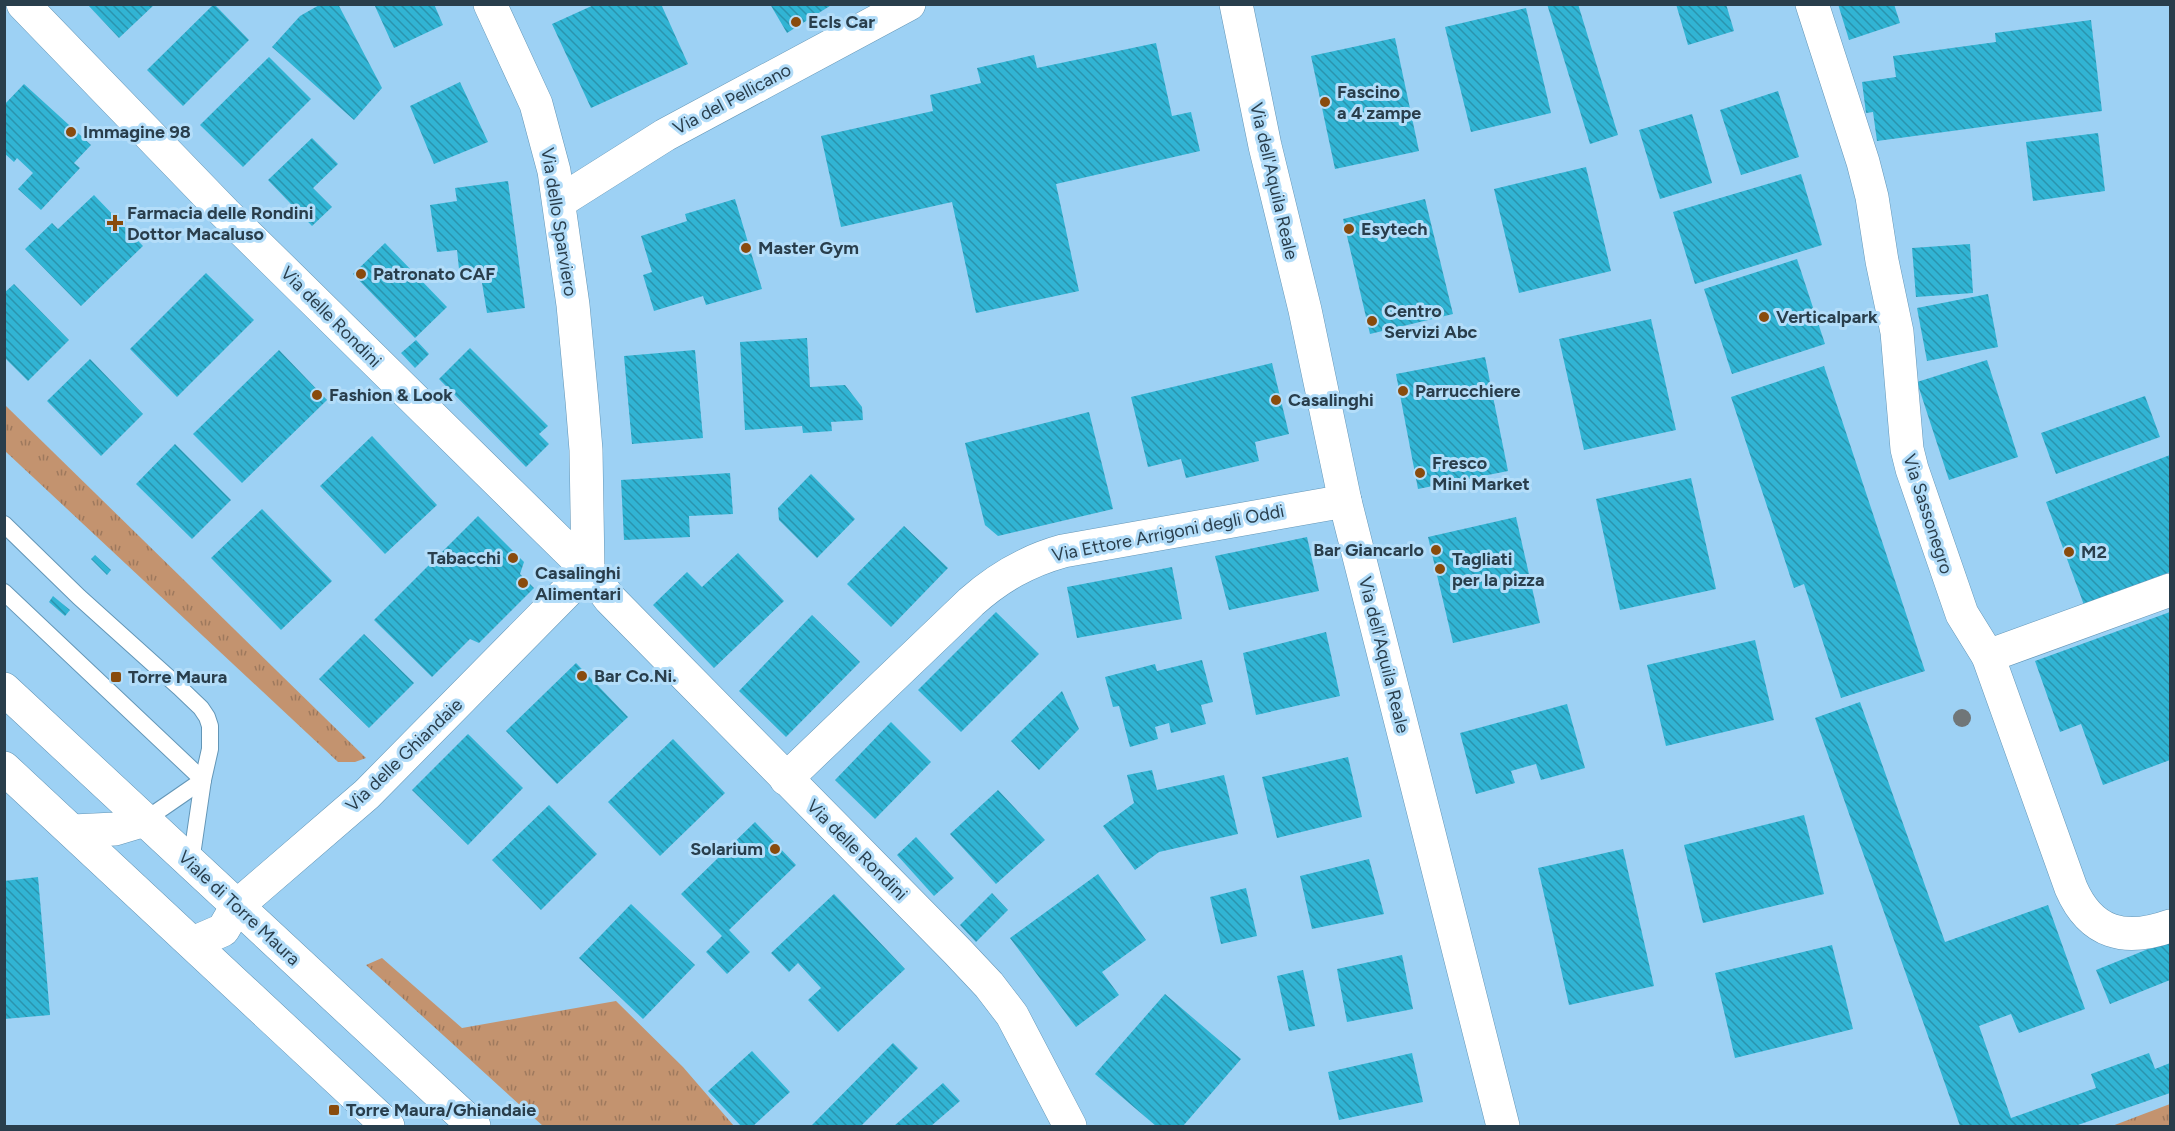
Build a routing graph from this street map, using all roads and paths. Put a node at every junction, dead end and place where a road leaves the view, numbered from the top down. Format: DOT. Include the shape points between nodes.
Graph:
graph roads {
  1 [pos="23,4"];
  2 [pos="490,4"];
  3 [pos="909,4"];
  4 [pos="1236,4"];
  5 [pos="1812,4"];
  6 [pos="560,202"];
  7 [pos="1345,501"];
  8 [pos="4,524"];
  9 [pos="588,570"];
  10 [pos="2170,590"];
  11 [pos="4,592"];
  12 [pos="1988,656"];
  13 [pos="4,689"];
  14 [pos="4,768"];
  15 [pos="786,779"];
  16 [pos="203,780"];
  17 [pos="145,820"];
  18 [pos="73,831"];
  19 [pos="190,862"];
  20 [pos="237,906"];
  21 [pos="2170,926"];
  22 [pos="192,943"];
  23 [pos="388,1126"];
  24 [pos="474,1126"];
  25 [pos="1070,1126"];
  26 [pos="1503,1126"];
  1 -- 9 [label="street, Via delle Rondini" via="225,213"];
  2 -- 6 [label="street, Via dello Sparviero" via="536,104"];
  3 -- 6 [label="street, Via del Pellicano" via="656,140"];
  4 -- 7 [label="street, Via dell'Aquila Reale"];
  5 -- 12 [label="street, Via Sassonegro" via="1872,197 1897,332 1909,459 1962,614"];
  6 -- 9 [label="street, Via dello Sparviero" via="586,450"];
  7 -- 15 [label="street, Via Ettore Arrigoni degli Oddi" via="1063,551 1024,564 971,602"];
  7 -- 26 [label="street, Via dell'Aquila Reale"];
  8 -- 16 [label="lane" via="201,708 210,736"];
  9 -- 15 [label="street, Via delle Rondini" via="610,599"];
  9 -- 20 [label="street, Via delle Ghiandaie" via="367,794"];
  10 -- 12 [label="street"];
  11 -- 16 [label="lane"];
  12 -- 21 [label="street, Via Sassonegro" via="2071,888 2086,916 2103,927 2124,933 2149,933"];
  13 -- 17 [label="street, Viale di Torre Maura"];
  14 -- 18 [label="street"];
  15 -- 25 [label="street, Via delle Rondini" via="989,986 1012,1015"];
  16 -- 17 [label="lane"];
  16 -- 19 [label="lane"];
  17 -- 18 [label="street" via="115,829"];
  17 -- 19 [label="street, Viale di Torre Maura"];
  18 -- 22 [label="street"];
  19 -- 20 [label="street, Viale di Torre Maura"];
  20 -- 22 [label="street, Via delle Ghiandaie" via="224,930"];
  20 -- 24 [label="street, Viale di Torre Maura"];
  22 -- 23 [label="street"];
}
